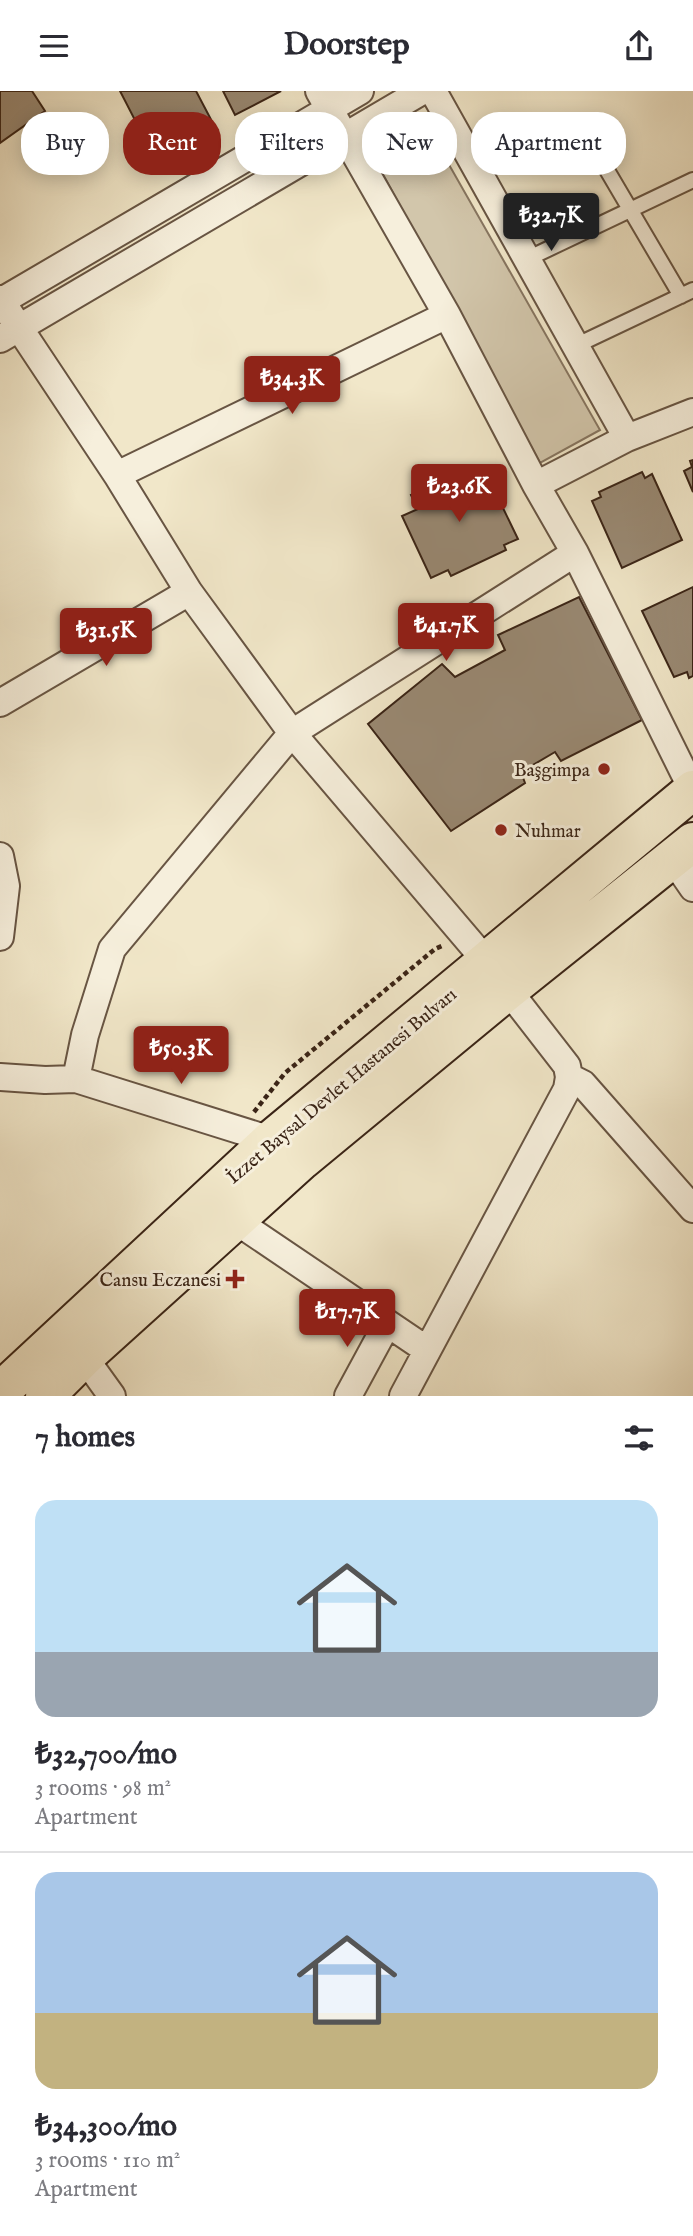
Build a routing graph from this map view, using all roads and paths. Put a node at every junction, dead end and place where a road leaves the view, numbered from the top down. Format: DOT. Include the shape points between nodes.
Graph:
graph roads {
  1 [pos="360,91"];
  2 [pos="422,91"];
  3 [pos="433,91"];
  4 [pos="323,100"];
  5 [pos="348,134"];
  6 [pos="348,143"];
  7 [pos="278,175"];
  8 [pos="610,175"];
  9 [pos="693,180"];
  10 [pos="631,210"];
  11 [pos="527,259"];
  12 [pos="687,293"];
  13 [pos="0,300"];
  14 [pos="447,315"];
  15 [pos="10,333"];
  16 [pos="575,345"];
  17 [pos="693,412"];
  18 [pos="627,438"];
  19 [pos="117,475"];
  20 [pos="536,485"];
  21 [pos="575,553"];
  22 [pos="189,592"];
  23 [pos="0,703"];
  24 [pos="292,733"];
  25 [pos="693,790"];
  26 [pos="0,856"];
  27 [pos="686,863"];
  28 [pos="0,937"];
  29 [pos="497,976"];
  30 [pos="0,1077"];
  31 [pos="569,1077"];
  32 [pos="76,1079"];
  33 [pos="271,1140"];
  34 [pos="693,1209"];
  35 [pos="236,1221"];
  36 [pos="387,1324"];
  37 [pos="427,1350"];
  38 [pos="84,1357"];
  39 [pos="3,1386"];
  40 [pos="45,1396"];
  41 [pos="112,1396"];
  42 [pos="348,1396"];
  43 [pos="403,1396"];
  1 -- 4 [label="street"];
  2 -- 5 [label="street"];
  3 -- 11 [label="street"];
  4 -- 13 [label="street"];
  6 -- 14 [label="street"];
  7 -- 15 [label="street"];
  8 -- 10 [label="lane"];
  9 -- 10 [label="lane"];
  10 -- 11 [label="lane"];
  10 -- 12 [label="lane"];
  11 -- 16 [label="street"];
  12 -- 16 [label="lane"];
  13 -- 15 [label="street"];
  14 -- 19 [label="street"];
  14 -- 20 [label="street"];
  15 -- 19 [label="street"];
  16 -- 18 [label="street"];
  17 -- 18 [label="street"];
  18 -- 20 [label="street"];
  19 -- 22 [label="street"];
  20 -- 21 [label="street"];
  21 -- 24 [label="street"];
  21 -- 25 [label="street"];
  22 -- 23 [label="street"];
  22 -- 24 [label="street"];
  24 -- 29 [label="street"];
  24 -- 32 [label="street" via="112,949"];
  25 -- 29 [label="main road, İzzet Baysal Devlet Hastanesi Bulvarı"];
  26 -- 28 [label="street" via="6,886"];
  27 -- 29 [label="main road, İzzet Baysal Devlet Hastanesi Bulvarı"];
  29 -- 31 [label="street" via="567,1066"];
  29 -- 33 [label="main road, İzzet Baysal Devlet Hastanesi Bulvarı"];
  29 -- 35 [label="main road, İzzet Baysal Devlet Hastanesi Bulvarı"];
  30 -- 32 [label="street"];
  31 -- 34 [label="street" via="583,1084"];
  31 -- 37 [label="street" via="567,1090"];
  32 -- 33 [label="street"];
  33 -- 39 [label="main road, İzzet Baysal Devlet Hastanesi Bulvarı"];
  35 -- 36 [label="street"];
  35 -- 38 [label="main road, İzzet Baysal Devlet Hastanesi Bulvarı"];
  36 -- 37 [label="street"];
  36 -- 42 [label="street"];
  37 -- 43 [label="street"];
  38 -- 40 [label="main road, İzzet Baysal Devlet Hastanesi Bulvarı"];
  38 -- 41 [label="street"];
}
